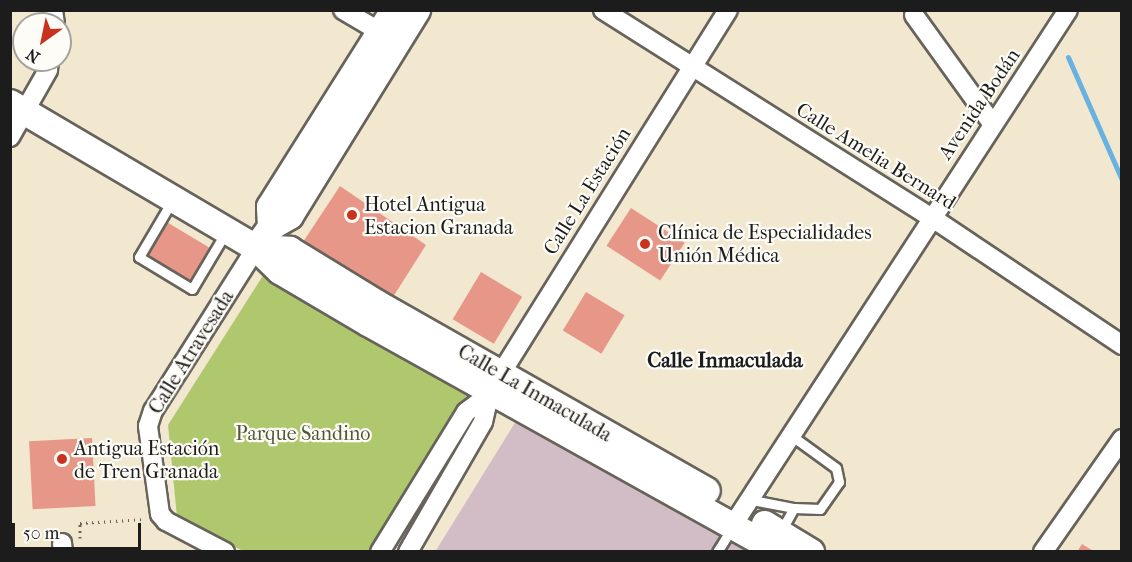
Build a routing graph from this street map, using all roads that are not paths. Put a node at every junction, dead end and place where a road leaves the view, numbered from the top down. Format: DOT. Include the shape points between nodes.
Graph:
graph roads {
  1 [pos="344,10"];
  2 [pos="417,10"];
  3 [pos="603,10"];
  4 [pos="728,10"];
  5 [pos="1068,10"];
  6 [pos="914,15"];
  7 [pos="390,28"];
  8 [pos="692,66"];
  9 [pos="41,72"];
  10 [pos="18,107"];
  11 [pos="992,123"];
  12 [pos="10,137"];
  13 [pos="173,199"];
  14 [pos="931,217"];
  15 [pos="227,230"];
  16 [pos="256,248"];
  17 [pos="1122,345"];
  18 [pos="492,387"];
  19 [pos="792,436"];
  20 [pos="1122,439"];
  21 [pos="794,508"];
  22 [pos="743,512"];
  23 [pos="780,542"];
  24 [pos="225,552"];
  25 [pos="380,552"];
  26 [pos="408,552"];
  27 [pos="717,552"];
  28 [pos="811,552"];
  29 [pos="1043,552"];
  1 -- 7 [label="street"];
  2 -- 7 [label="main road, Calle Atravesada"];
  3 -- 8 [label="street, Calle Amelia Bernard"];
  4 -- 8 [label="street, Calle La Estación"];
  5 -- 11 [label="street, Avenida Bodán"];
  6 -- 11 [label="street"];
  7 -- 16 [label="main road, Calle Atravesada" via="327,136 270,207 271,227"];
  8 -- 14 [label="street, Calle Amelia Bernard"];
  8 -- 18 [label="street, Calle La Estación"];
  9 -- 10 [label="street"];
  10 -- 12 [label="street"];
  10 -- 13 [label="main road, Calle La Inmaculada"];
  11 -- 14 [label="street, Avenida Bodán"];
  13 -- 15 [label="main road, Calle La Inmaculada"];
  13 -- 15 [label="lane" via="138,257 192,289"];
  14 -- 17 [label="street, Calle Amelia Bernard"];
  14 -- 19 [label="street, Avenida Bodán"];
  15 -- 16 [label="main road, Calle La Inmaculada"];
  16 -- 18 [label="main road, Calle La Inmaculada" via="280,271 373,314"];
  16 -- 24 [label="street, Calle Atravesada" via="149,419 163,518"];
  18 -- 22 [label="main road, Calle La Inmaculada"];
  18 -- 25 [label="street, Calle La Estación" via="466,412"];
  18 -- 26 [label="street, Calle La Estación" via="483,422"];
  19 -- 21 [label="lane" via="836,468 839,482 820,509"];
  19 -- 22 [label="street, Avenida Bodán"];
  20 -- 29 [label="street"];
  21 -- 22 [label="lane"];
  21 -- 23 [label="lane"];
  22 -- 23 [label="main road, Calle La Inmaculada"];
  22 -- 27 [label="lane"];
  23 -- 28 [label="main road, Calle La Inmaculada"];
}
